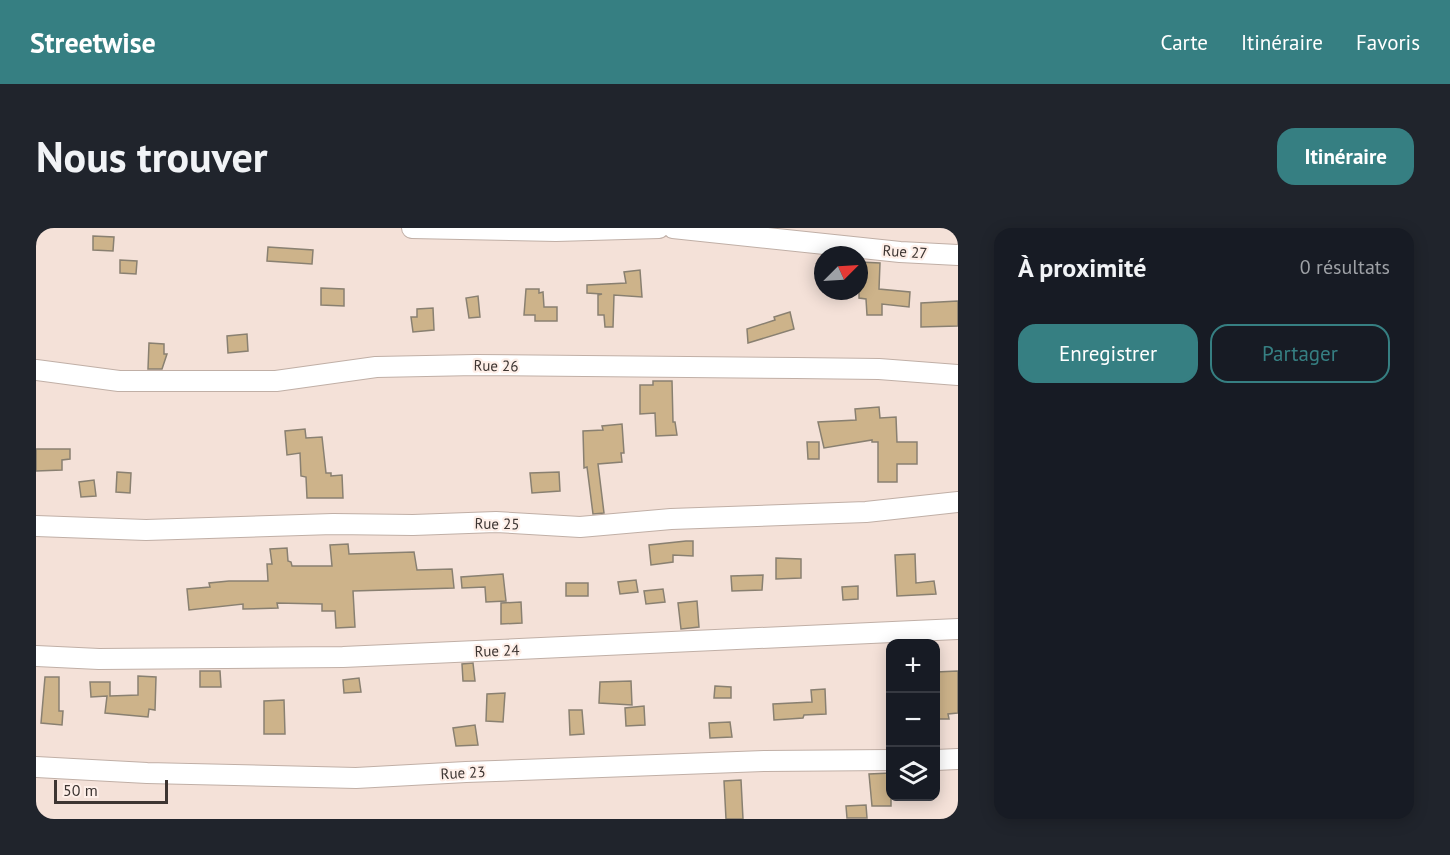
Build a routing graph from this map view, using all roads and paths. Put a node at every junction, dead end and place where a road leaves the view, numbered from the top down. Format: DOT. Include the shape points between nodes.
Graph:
graph roads {
  1 [pos="412,228"];
  2 [pos="660,228"];
  3 [pos="673,228"];
  4 [pos="534,229"];
  5 [pos="958,255"];
  6 [pos="36,370"];
  7 [pos="958,375"];
  8 [pos="958,501"];
  9 [pos="36,526"];
  10 [pos="958,629"];
  11 [pos="36,656"];
  12 [pos="958,759"];
  13 [pos="886,760"];
  14 [pos="940,760"];
  15 [pos="36,766"];
  1 -- 4 [label="street"];
  2 -- 4 [label="street"];
  3 -- 5 [label="street, Rue 27"];
  6 -- 7 [label="street, Rue 26" via="120,381 276,381 376,367 476,365 879,369"];
  8 -- 9 [label="street, Rue 25" via="866,512 580,526 496,522 146,530"];
  10 -- 11 [label="street, Rue 24" via="343,657 111,660"];
  12 -- 14 [label="street"];
  13 -- 15 [label="street, Rue 23" via="722,762 356,778"];
}
